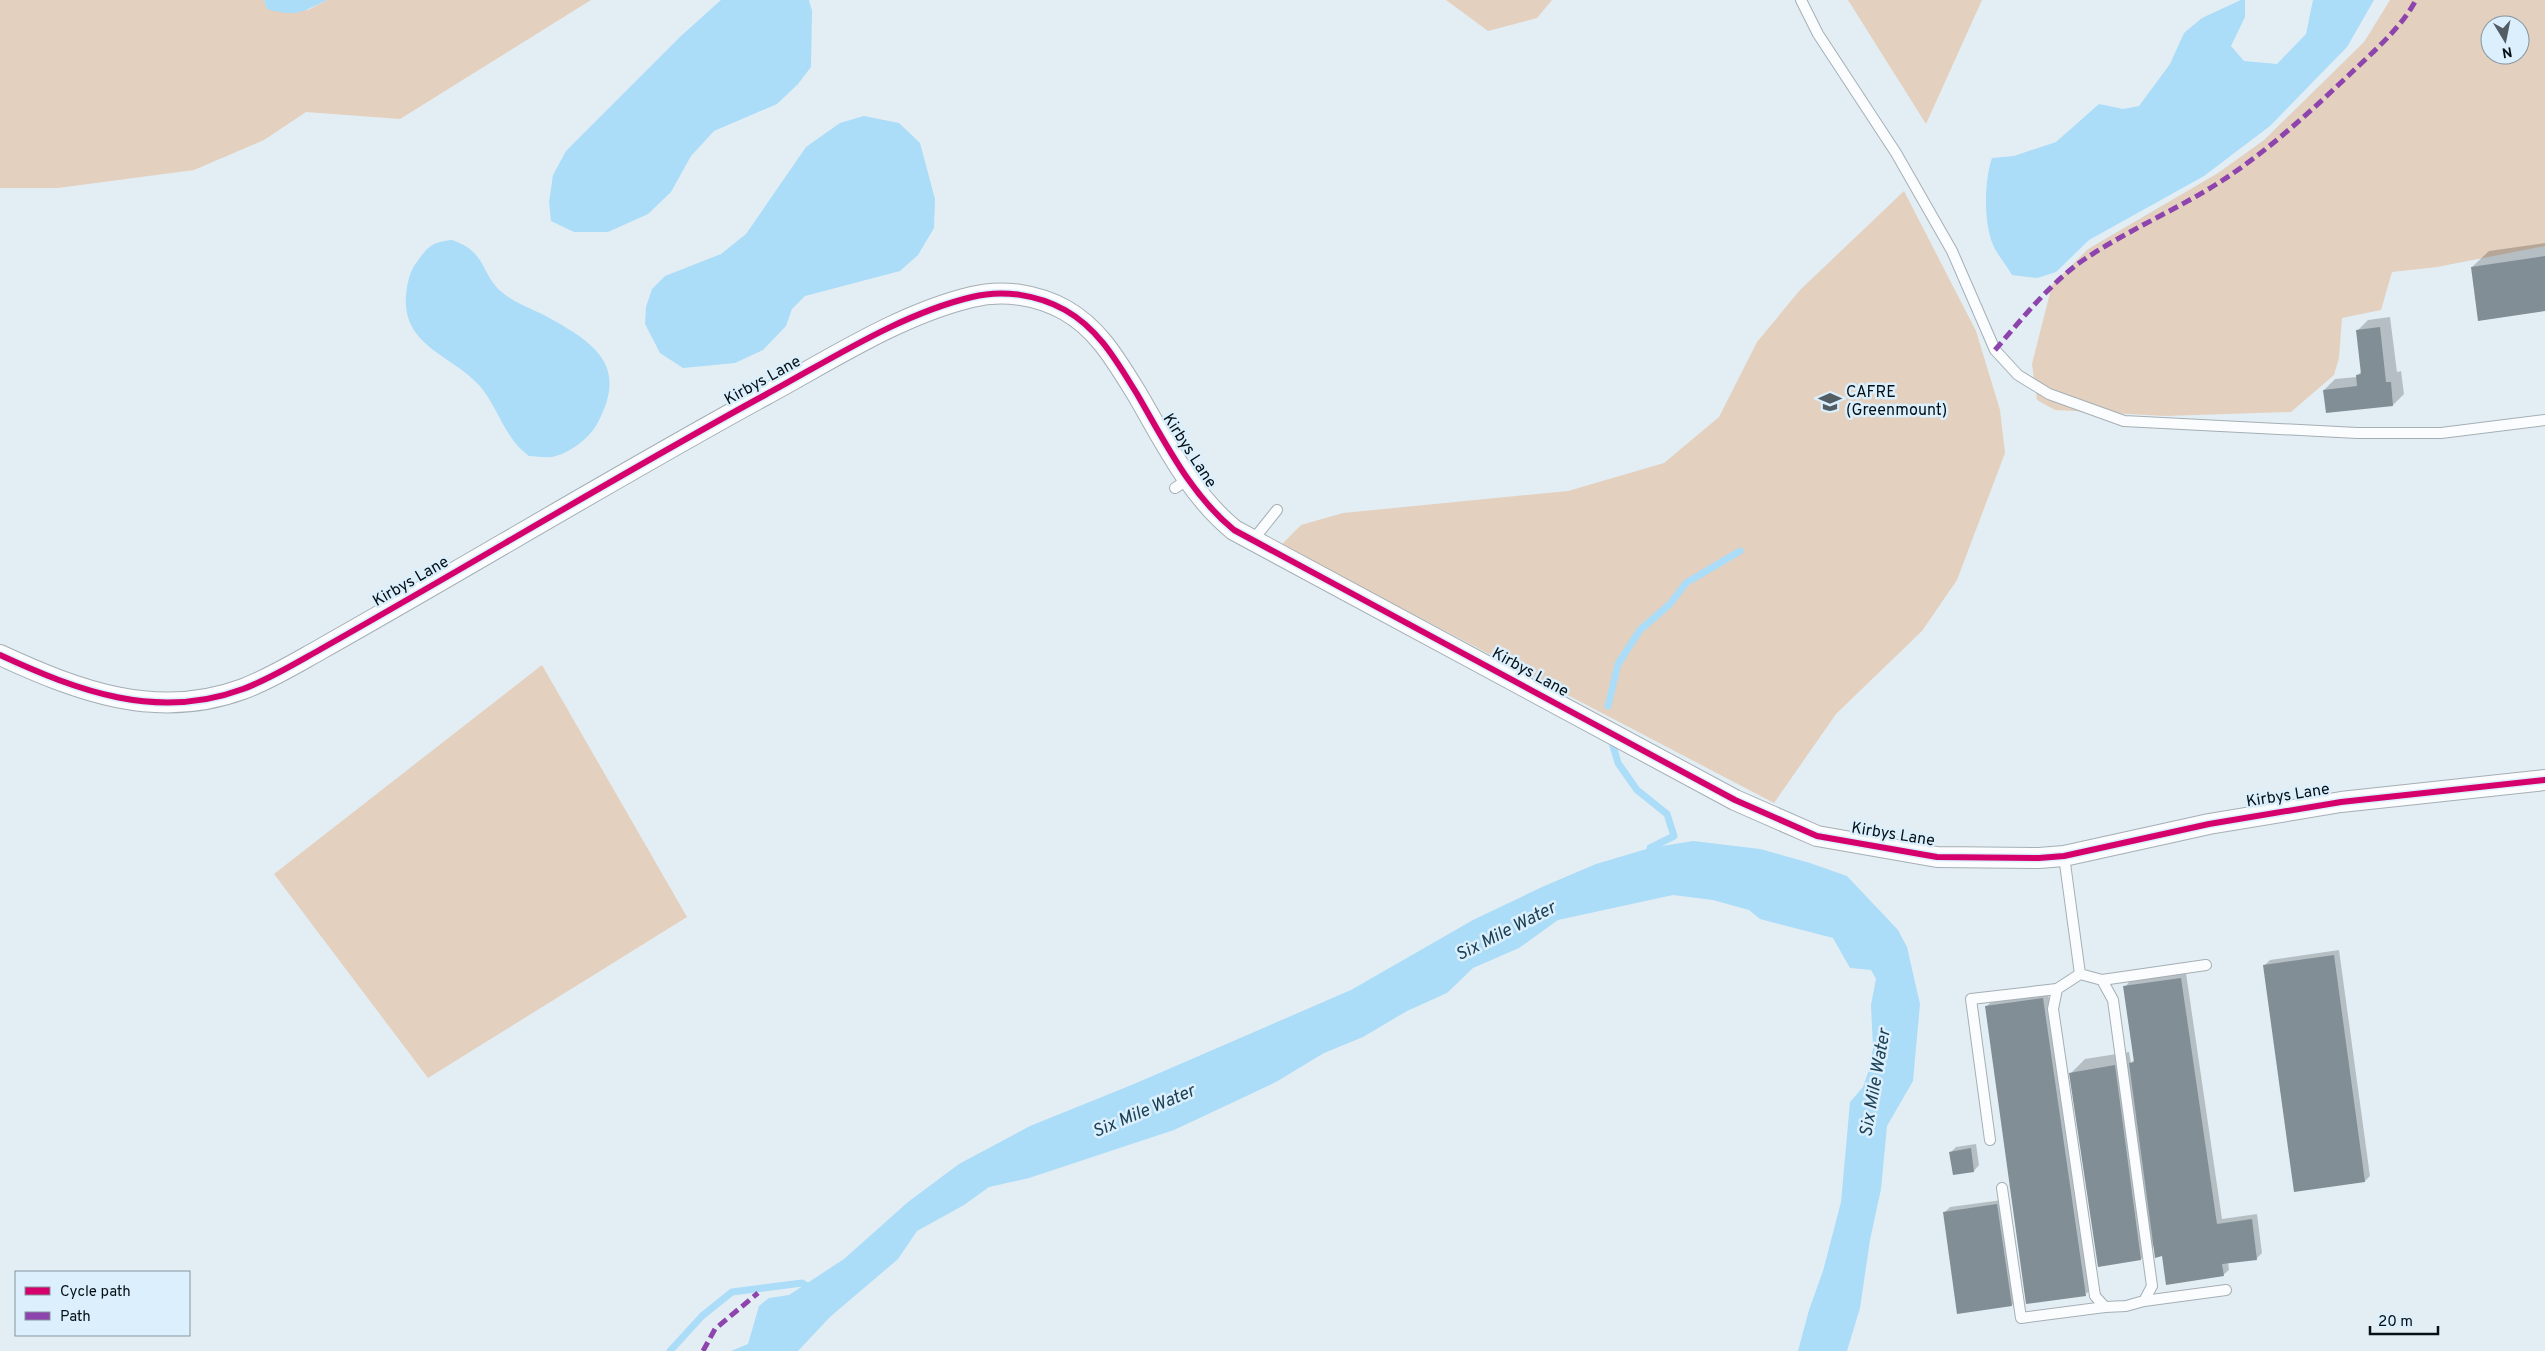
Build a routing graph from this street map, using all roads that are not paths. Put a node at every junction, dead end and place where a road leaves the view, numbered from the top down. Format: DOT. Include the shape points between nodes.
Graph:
graph roads {
  1 [pos="1801,0"];
  2 [pos="2545,420"];
  3 [pos="1276,510"];
  4 [pos="1253,540"];
  5 [pos="0,655"];
  6 [pos="2545,780"];
  7 [pos="2064,856"];
  8 [pos="2206,965"];
  9 [pos="2080,974"];
  10 [pos="2102,980"];
  11 [pos="2057,989"];
  12 [pos="1990,1140"];
  13 [pos="2002,1188"];
  14 [pos="2226,1290"];
  15 [pos="2144,1301"];
  16 [pos="2105,1307"];
  1 -- 2 [label="lane" via="1818,34 1896,153 1952,251 1995,350 2018,375 2049,394 2124,421 2357,433 2441,433"];
  3 -- 4 [label="lane"];
  4 -- 5 [label="street, Kirbys Lane" via="1234,530 1181,484 1115,357 1087,324 1047,301 1016,294 976,296 934,307 861,343 321,649 241,690 174,702 115,698 52,679"];
  4 -- 7 [label="street, Kirbys Lane" via="1776,820 1818,836 1937,857"];
  6 -- 7 [label="street, Kirbys Lane" via="2285,810"];
  7 -- 9 [label="lane"];
  8 -- 10 [label="lane"];
  9 -- 10 [label="lane"];
  9 -- 11 [label="lane"];
  10 -- 15 [label="lane" via="2113,1000 2152,1286"];
  11 -- 12 [label="lane" via="1970,999"];
  11 -- 16 [label="lane" via="2053,1009 2093,1286 2095,1296"];
  13 -- 16 [label="lane" via="2021,1318"];
  14 -- 15 [label="lane"];
  15 -- 16 [label="lane"];
}
